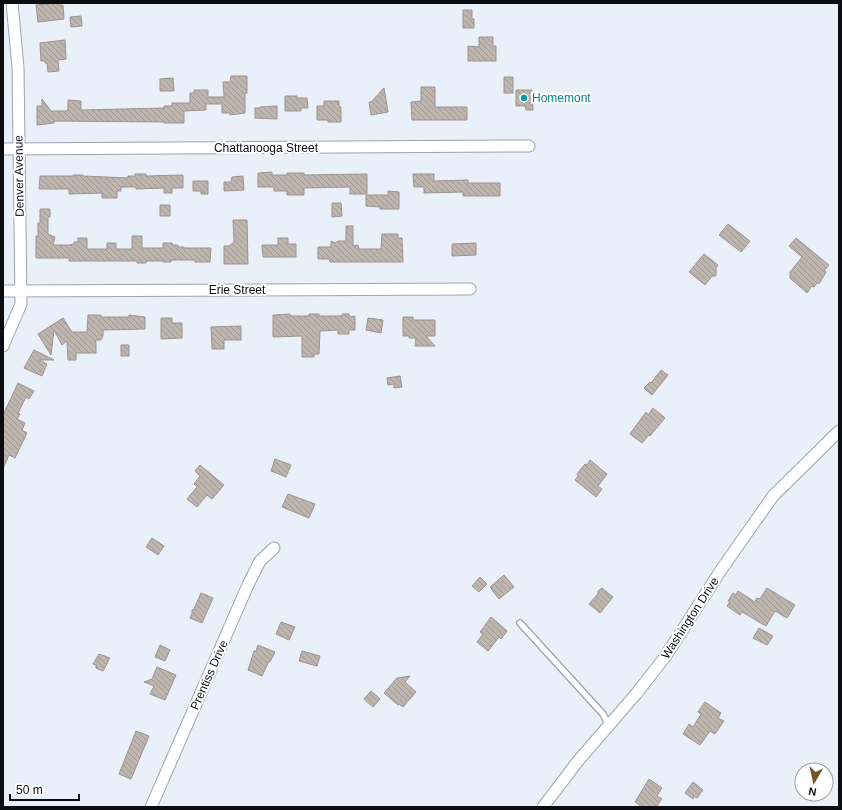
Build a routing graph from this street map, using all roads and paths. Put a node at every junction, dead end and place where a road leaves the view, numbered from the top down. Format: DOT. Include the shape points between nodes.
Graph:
graph roads {
  1 [pos="12,3"];
  2 [pos="529,146"];
  3 [pos="3,149"];
  4 [pos="18,149"];
  5 [pos="470,289"];
  6 [pos="21,290"];
  7 [pos="3,291"];
  8 [pos="3,346"];
  9 [pos="839,431"];
  10 [pos="274,548"];
  11 [pos="520,622"];
  12 [pos="609,726"];
  13 [pos="151,807"];
  14 [pos="543,807"];
  1 -- 4 [label="street, Denver Avenue" via="18,67"];
  2 -- 4 [label="street, Chattanooga Street"];
  3 -- 4 [label="street, Chattanooga Street"];
  4 -- 6 [label="street, Denver Avenue"];
  5 -- 6 [label="street, Erie Street"];
  6 -- 7 [label="street, Erie Street"];
  6 -- 8 [label="street, Denver Avenue" via="21,304"];
  9 -- 12 [label="street, Washington Drive" via="773,496 665,657"];
  10 -- 13 [label="street, Prentiss Drive" via="260,561 248,585"];
  11 -- 12 [label="lane" via="603,714"];
  12 -- 14 [label="street, Washington Drive"];
}
